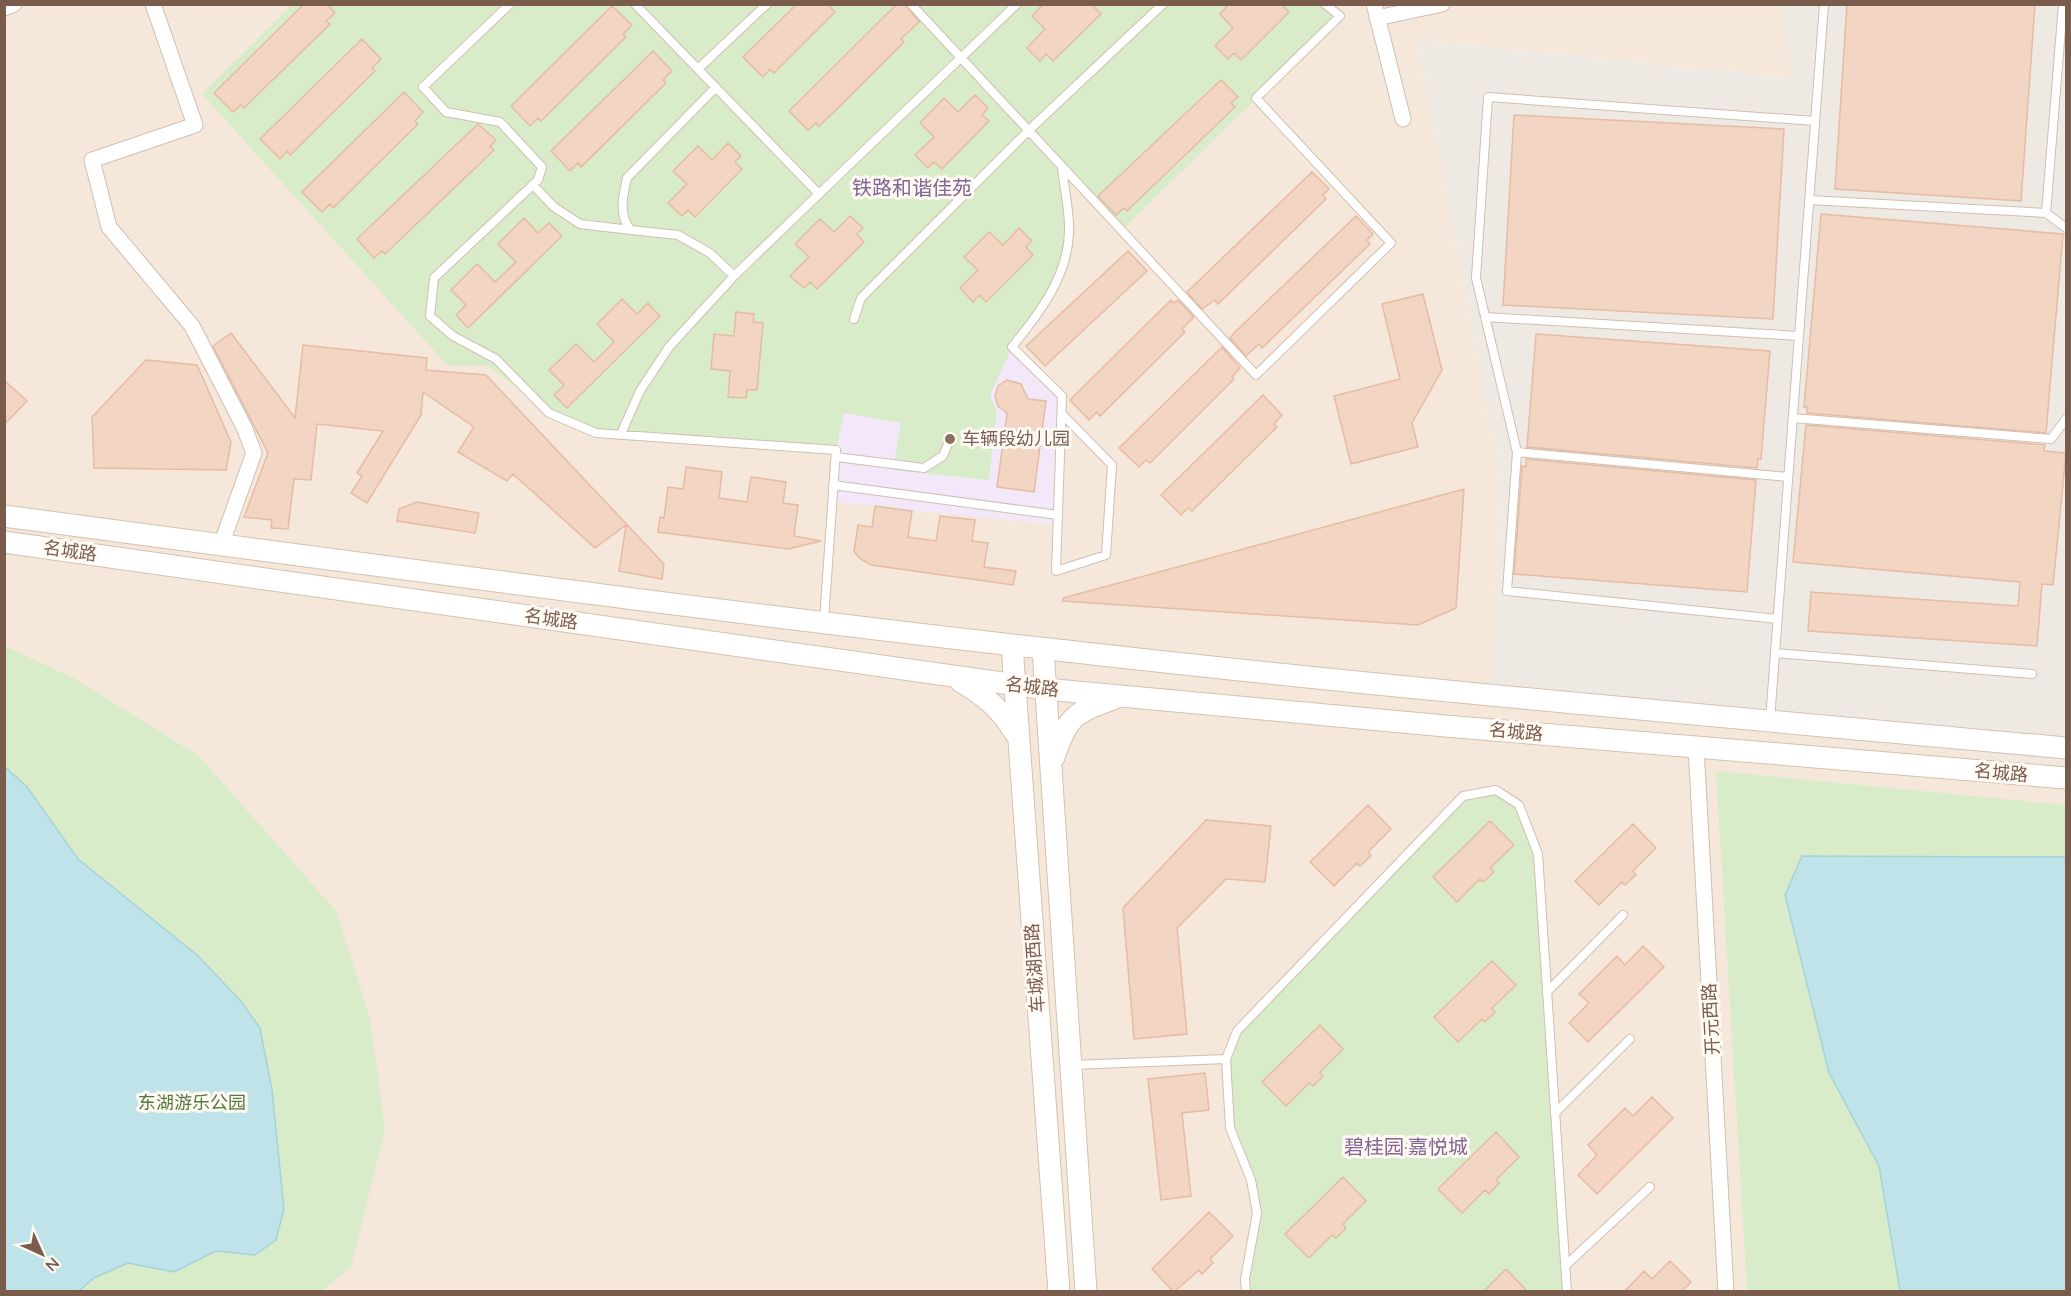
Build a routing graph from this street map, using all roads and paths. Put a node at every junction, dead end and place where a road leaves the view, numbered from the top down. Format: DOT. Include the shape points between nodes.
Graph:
graph roads {
  1 [pos="14,4"];
  2 [pos="510,4"];
  3 [pos="635,4"];
  4 [pos="768,4"];
  5 [pos="910,4"];
  6 [pos="1017,4"];
  7 [pos="1163,4"];
  8 [pos="1325,4"];
  9 [pos="1442,4"];
  10 [pos="1824,4"];
  11 [pos="2063,4"];
  12 [pos="154,7"];
  13 [pos="4,8"];
  14 [pos="1376,11"];
  15 [pos="960,59"];
  16 [pos="698,69"];
  17 [pos="716,87"];
  18 [pos="1403,119"];
  19 [pos="1815,121"];
  20 [pos="1028,132"];
  21 [pos="1062,168"];
  22 [pos="533,185"];
  23 [pos="819,194"];
  24 [pos="1809,200"];
  25 [pos="2046,213"];
  26 [pos="2067,228"];
  27 [pos="631,230"];
  28 [pos="734,276"];
  29 [pos="1485,317"];
  30 [pos="854,320"];
  31 [pos="1799,336"];
  32 [pos="1062,414"];
  33 [pos="1793,418"];
  34 [pos="2067,419"];
  35 [pos="621,434"];
  36 [pos="948,444"];
  37 [pos="1517,452"];
  38 [pos="836,456"];
  39 [pos="1788,477"];
  40 [pos="833,485"];
  41 [pos="1058,515"];
  42 [pos="4,516"];
  43 [pos="4,542"];
  44 [pos="221,544"];
  45 [pos="1778,619"];
  46 [pos="824,622"];
  47 [pos="1012,645"];
  48 [pos="1043,649"];
  49 [pos="1775,653"];
  50 [pos="2032,674"];
  51 [pos="952,676"];
  52 [pos="1013,685"];
  53 [pos="1045,689"];
  54 [pos="1121,696"];
  55 [pos="1770,721"];
  56 [pos="1017,736"];
  57 [pos="1696,747"];
  58 [pos="2067,748"];
  59 [pos="1050,769"];
  60 [pos="2067,778"];
  61 [pos="1623,915"];
  62 [pos="1548,992"];
  63 [pos="1630,1039"];
  64 [pos="1226,1059"];
  65 [pos="1070,1065"];
  66 [pos="1555,1113"];
  67 [pos="1650,1187"];
  68 [pos="1565,1266"];
  69 [pos="1059,1292"];
  70 [pos="1086,1292"];
  71 [pos="1246,1292"];
  72 [pos="1567,1292"];
  73 [pos="1726,1292"];
  1 -- 13 [label="street"];
  2 -- 22 [label="lane" via="423,87 446,112 500,122 542,167"];
  3 -- 16 [label="lane"];
  4 -- 16 [label="lane"];
  5 -- 15 [label="lane"];
  6 -- 15 [label="lane"];
  7 -- 20 [label="lane"];
  8 -- 21 [label="lane" via="1340,16 1256,98 1391,243 1256,375"];
  9 -- 14 [label="street"];
  10 -- 19 [label="lane"];
  11 -- 25 [label="lane"];
  12 -- 44 [label="street" via="195,125 92,160 109,227 192,326 254,453"];
  14 -- 18 [label="street"];
  15 -- 20 [label="lane"];
  15 -- 23 [label="lane"];
  16 -- 17 [label="lane"];
  17 -- 23 [label="lane"];
  17 -- 27 [label="lane" via="627,178 622,197 624,223"];
  19 -- 24 [label="lane"];
  19 -- 29 [label="lane" via="1488,97 1476,278"];
  20 -- 21 [label="lane"];
  20 -- 30 [label="lane" via="861,298"];
  21 -- 32 [label="lane" via="1069,233 1060,271 1042,311 1012,348 1062,396"];
  22 -- 27 [label="lane" via="554,207 580,224"];
  22 -- 35 [label="lane" via="434,278 430,316 453,336 496,359 549,412 596,433"];
  23 -- 28 [label="lane"];
  24 -- 25 [label="lane"];
  24 -- 31 [label="lane"];
  25 -- 26 [label="lane"];
  27 -- 28 [label="lane" via="678,235 710,254"];
  28 -- 35 [label="lane" via="669,347 640,391"];
  29 -- 31 [label="lane"];
  29 -- 37 [label="lane"];
  31 -- 33 [label="lane"];
  32 -- 41 [label="lane"];
  32 -- 41 [label="lane" via="1112,465 1106,555 1056,570"];
  33 -- 34 [label="lane" via="2051,440"];
  33 -- 39 [label="lane"];
  35 -- 38 [label="lane" via="836,450"];
  36 -- 38 [label="lane" via="943,456 924,468"];
  37 -- 39 [label="lane"];
  37 -- 45 [label="lane" via="1507,591"];
  38 -- 40 [label="lane"];
  39 -- 45 [label="lane"];
  40 -- 41 [label="lane"];
  40 -- 46 [label="lane"];
  42 -- 44 [label="main road, 名城路"];
  43 -- 51 [label="main road, 名城路"];
  44 -- 46 [label="main road, 名城路"];
  45 -- 49 [label="lane"];
  46 -- 47 [label="main road, 名城路"];
  47 -- 48 [label="main road, 名城路"];
  47 -- 52 [label="main road, 车城湖西路"];
  48 -- 53 [label="main road, 车城湖西路"];
  48 -- 55 [label="main road, 名城路"];
  49 -- 50 [label="lane"];
  49 -- 55 [label="lane"];
  51 -- 52 [label="main road, 名城路"];
  51 -- 56 [label="main road" via="987,697 1001,710"];
  52 -- 53 [label="main road, 名城路"];
  52 -- 56 [label="main road, 车城湖西路"];
  53 -- 54 [label="main road, 名城路"];
  53 -- 59 [label="main road, 车城湖西路"];
  54 -- 57 [label="main road, 名城路"];
  54 -- 59 [label="main road" via="1083,709 1063,729"];
  55 -- 58 [label="main road, 名城路"];
  56 -- 69 [label="main road, 车城湖西路"];
  57 -- 60 [label="main road, 名城路"];
  57 -- 73 [label="street, 开元西路"];
  59 -- 65 [label="main road, 车城湖西路"];
  61 -- 62 [label="lane"];
  62 -- 64 [label="lane" via="1538,854 1519,805 1496,790 1463,796 1238,1031"];
  62 -- 66 [label="lane"];
  63 -- 66 [label="lane"];
  64 -- 65 [label="lane"];
  64 -- 71 [label="lane" via="1230,1128 1251,1180 1257,1213"];
  65 -- 70 [label="main road, 车城湖西路"];
  66 -- 68 [label="lane"];
  67 -- 68 [label="lane"];
  68 -- 72 [label="lane"];
}
